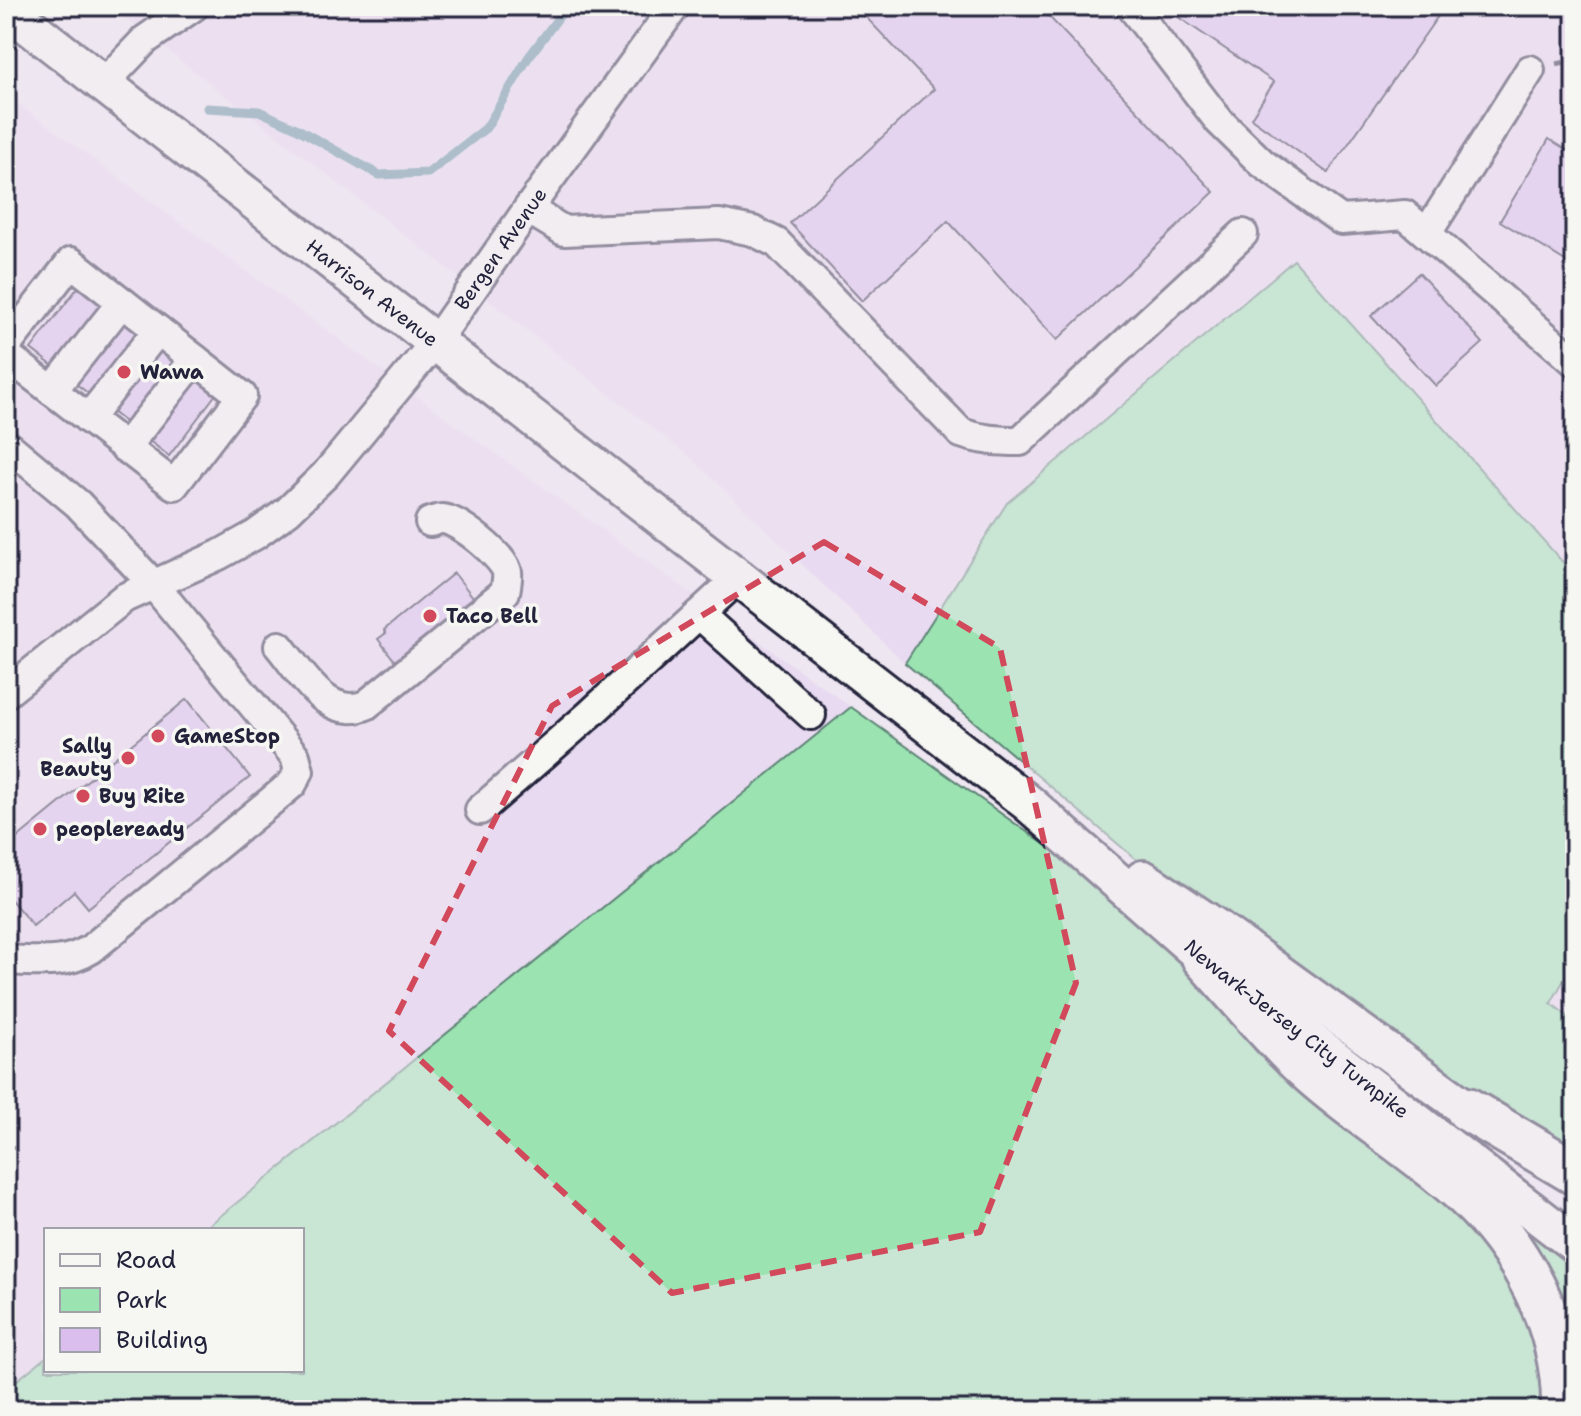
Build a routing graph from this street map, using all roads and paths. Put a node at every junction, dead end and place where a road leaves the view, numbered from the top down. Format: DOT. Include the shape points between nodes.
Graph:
graph roads {
  1 [pos="194,6"];
  2 [pos="675,6"];
  3 [pos="1131,6"];
  4 [pos="6,8"];
  5 [pos="1530,70"];
  6 [pos="103,84"];
  7 [pos="528,209"];
  8 [pos="1427,233"];
  9 [pos="1243,234"];
  10 [pos="122,302"];
  11 [pos="158,330"];
  12 [pos="436,341"];
  13 [pos="6,346"];
  14 [pos="6,355"];
  15 [pos="195,359"];
  16 [pos="1575,362"];
  17 [pos="52,391"];
  18 [pos="88,419"];
  19 [pos="6,444"];
  20 [pos="125,448"];
  21 [pos="430,522"];
  22 [pos="739,577"];
  23 [pos="153,584"];
  24 [pos="699,614"];
  25 [pos="279,646"];
  26 [pos="6,693"];
  27 [pos="811,715"];
  28 [pos="1028,803"];
  29 [pos="480,810"];
  30 [pos="1203,957"];
  31 [pos="6,960"];
  32 [pos="1467,1109"];
  33 [pos="1575,1173"];
  34 [pos="1575,1191"];
  35 [pos="1575,1244"];
  36 [pos="1563,1410"];
  1 -- 6 [label="street" via="145,40"];
  2 -- 7 [label="street, Bergen Avenue"];
  3 -- 8 [label="street" via="1219,121 1262,163 1341,220 1405,215"];
  4 -- 6 [label="main road, Harrison Avenue"];
  5 -- 8 [label="street"];
  6 -- 12 [label="main road, Harrison Avenue"];
  7 -- 9 [label="street" via="564,231 719,224 753,231 777,243 961,433 1001,441 1020,441"];
  7 -- 12 [label="street, Bergen Avenue"];
  8 -- 16 [label="street"];
  10 -- 11 [label="street"];
  10 -- 13 [label="street" via="71,262"];
  10 -- 17 [label="street"];
  11 -- 15 [label="street"];
  11 -- 18 [label="street"];
  12 -- 22 [label="main road, Harrison Avenue"];
  12 -- 23 [label="street, Bergen Avenue" via="326,474 288,511 219,555"];
  14 -- 17 [label="street"];
  15 -- 20 [label="street"];
  15 -- 20 [label="street" via="242,396 174,485"];
  17 -- 18 [label="street"];
  18 -- 20 [label="street"];
  19 -- 23 [label="street" via="78,504"];
  21 -- 25 [label="street" via="455,522 493,551 507,574 505,592 366,705 352,710 322,697"];
  22 -- 24 [label="street"];
  22 -- 28 [label="main road, Newark-Jersey City Turnpike"];
  23 -- 26 [label="street, Bergen Avenue" via="124,598"];
  23 -- 31 [label="street" via="295,756 299,771 292,784 91,949 61,962"];
  24 -- 27 [label="street"];
  24 -- 29 [label="street"];
  28 -- 30 [label="main road, Newark-Jersey City Turnpike"];
  28 -- 32 [label="main road, Newark-Jersey City Turnpike" via="1218,929"];
  30 -- 35 [label="main road, Newark-Jersey City Turnpike"];
  30 -- 36 [label="highway" via="1310,1072 1452,1183 1495,1227 1522,1265 1545,1312 1560,1361"];
  32 -- 33 [label="highway"];
  32 -- 34 [label="main road, Newark-Jersey City Turnpike"];
}
